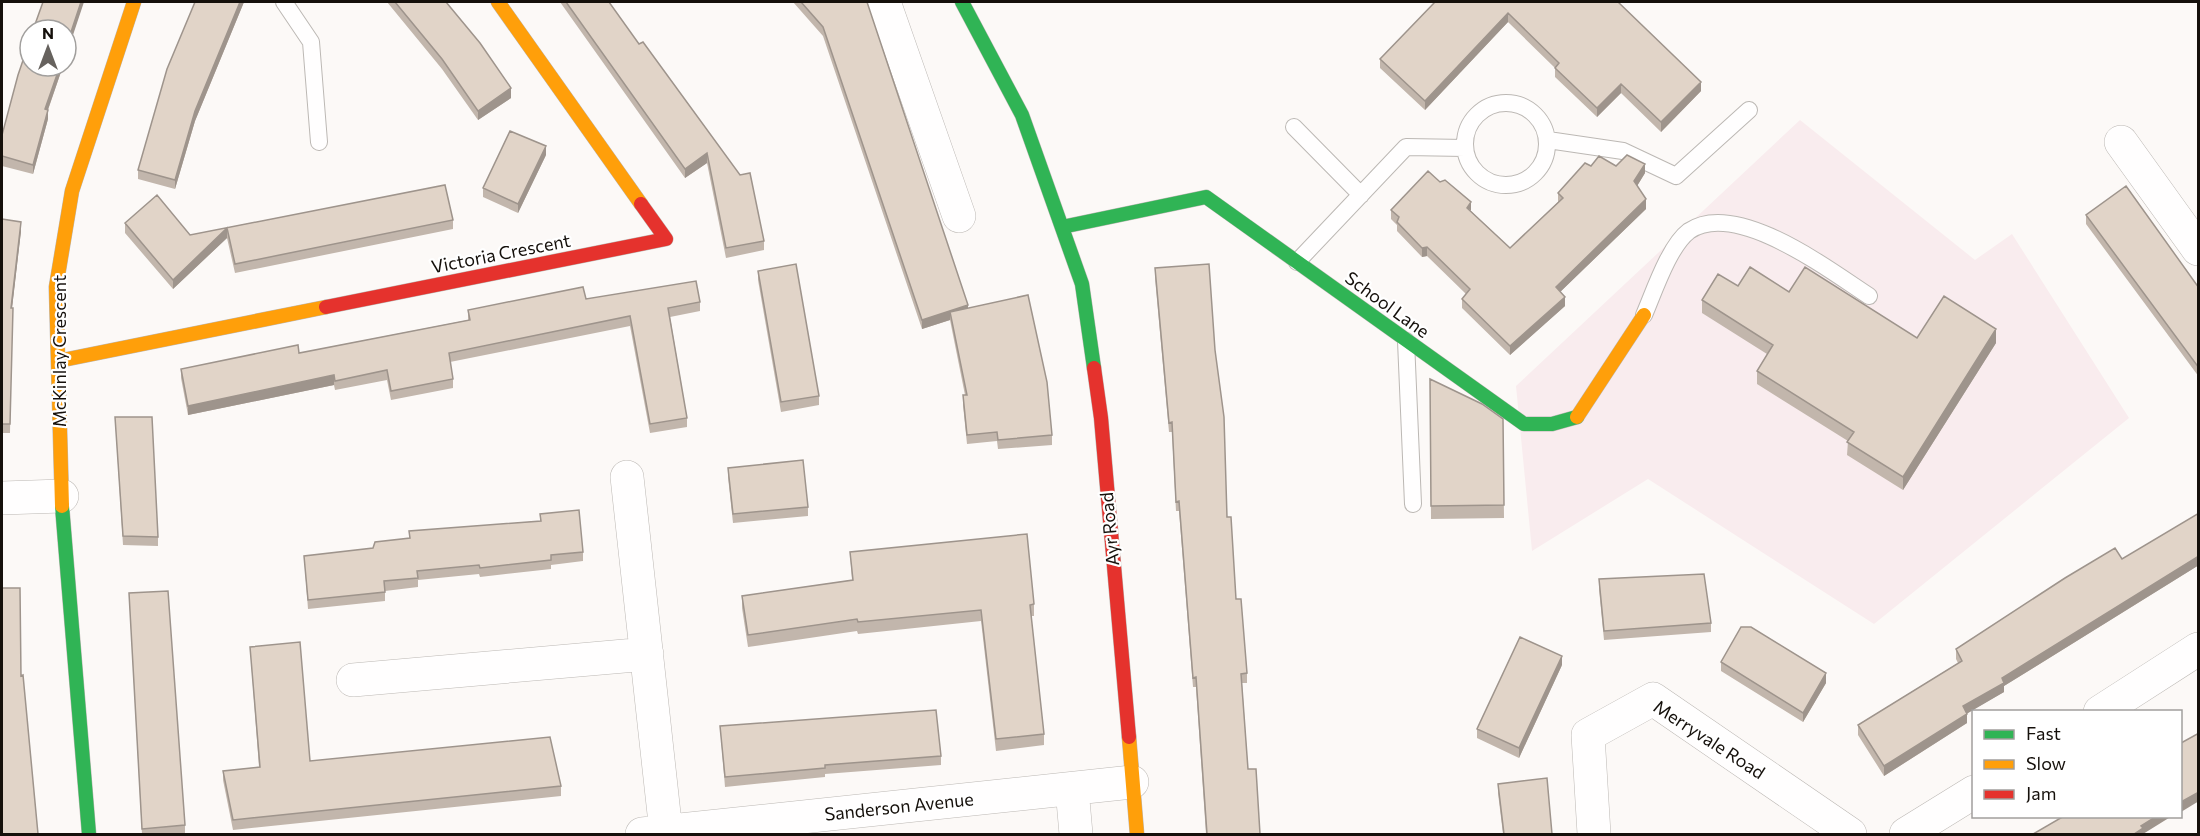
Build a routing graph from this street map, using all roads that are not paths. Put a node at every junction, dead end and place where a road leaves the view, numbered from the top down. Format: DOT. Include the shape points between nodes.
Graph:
graph roads {
  1 [pos="134,2"];
  2 [pos="284,2"];
  3 [pos="498,2"];
  4 [pos="884,2"];
  5 [pos="962,2"];
  6 [pos="1749,110"];
  7 [pos="1294,127"];
  8 [pos="1548,140"];
  9 [pos="319,142"];
  10 [pos="2121,142"];
  11 [pos="1464,148"];
  12 [pos="1361,195"];
  13 [pos="959,216"];
  14 [pos="1062,227"];
  15 [pos="2199,249"];
  16 [pos="1297,262"];
  17 [pos="1869,296"];
  18 [pos="1644,315"];
  19 [pos="1406,341"];
  20 [pos="58,361"];
  21 [pos="627,477"];
  22 [pos="62,496"];
  23 [pos="2,498"];
  24 [pos="1413,504"];
  25 [pos="2199,649"];
  26 [pos="646,654"];
  27 [pos="353,680"];
  28 [pos="2102,710"];
  29 [pos="1132,782"];
  30 [pos="1072,789"];
  31 [pos="1972,793"];
  32 [pos="824,825"];
  33 [pos="654,833"];
  34 [pos="89,834"];
  35 [pos="1076,834"];
  36 [pos="1137,834"];
  37 [pos="1594,834"];
  38 [pos="1850,834"];
  39 [pos="1906,834"];
  1 -- 20 [label="street, McKinlay Crescent" via="72,191 56,287"];
  2 -- 9 [label="lane" via="311,42"];
  3 -- 20 [label="street, Victoria Crescent" via="666,239"];
  4 -- 13 [label="street"];
  5 -- 14 [label="street, Ayr Road" via="1022,115"];
  6 -- 8 [label="lane" via="1676,176 1623,151"];
  7 -- 12 [label="lane"];
  8 -- 11 [label="lane" via="1535,114 1509,102 1482,110 1472,120"];
  8 -- 11 [label="lane" via="1542,165 1523,183 1510,186 1497,185 1475,172"];
  10 -- 15 [label="street"];
  11 -- 12 [label="lane" via="1406,147"];
  12 -- 16 [label="lane"];
  14 -- 16 [label="street, School Lane" via="1206,197"];
  14 -- 29 [label="street, Ayr Road" via="1082,284 1101,418"];
  16 -- 19 [label="street, School Lane"];
  17 -- 18 [label="lane" via="1766,232 1714,222 1690,231 1676,246"];
  18 -- 19 [label="street, School Lane" via="1579,417 1552,424 1524,424"];
  19 -- 24 [label="lane"];
  20 -- 22 [label="street, McKinlay Crescent"];
  21 -- 26 [label="street, Sanderson Avenue"];
  22 -- 23 [label="street"];
  22 -- 34 [label="street, McKinlay Crescent"];
  25 -- 28 [label="street"];
  26 -- 27 [label="street"];
  26 -- 33 [label="street, Sanderson Avenue"];
  29 -- 30 [label="street, Sanderson Avenue"];
  29 -- 36 [label="street, Ayr Road"];
  30 -- 32 [label="street, Sanderson Avenue"];
  30 -- 35 [label="street"];
  31 -- 39 [label="street"];
  32 -- 33 [label="street, Sanderson Avenue"];
  37 -- 38 [label="street, Merryvale Road" via="1588,735 1653,699"];
}
